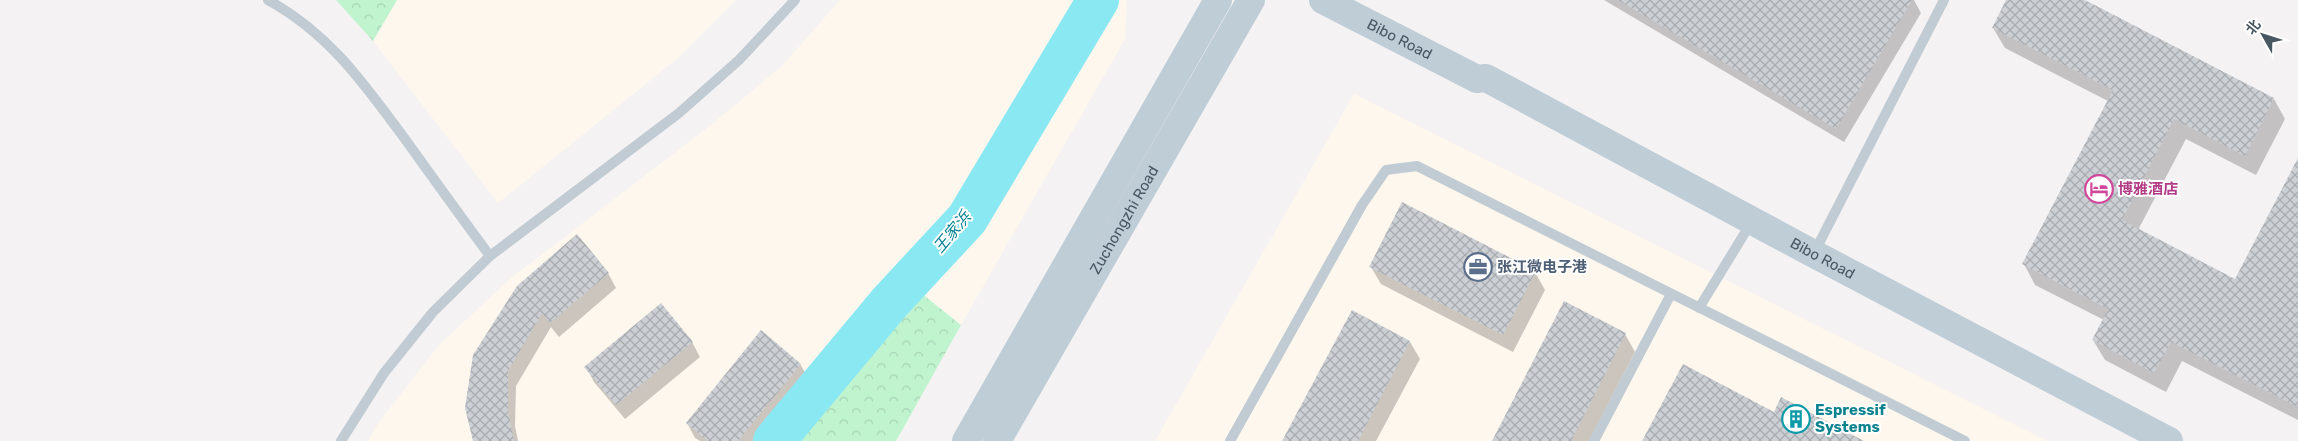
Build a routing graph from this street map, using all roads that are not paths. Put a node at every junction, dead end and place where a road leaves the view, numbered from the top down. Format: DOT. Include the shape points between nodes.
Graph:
graph roads {
  1 [pos="268,0"];
  2 [pos="795,0"];
  3 [pos="1218,0"];
  4 [pos="1251,0"];
  5 [pos="1324,0"];
  6 [pos="1944,0"];
  7 [pos="1477,79"];
  8 [pos="1746,231"];
  9 [pos="490,256"];
  10 [pos="1811,258"];
  11 [pos="1670,294"];
  12 [pos="1699,308"];
  13 [pos="1962,440"];
  14 [pos="341,441"];
  15 [pos="966,441"];
  16 [pos="997,441"];
  17 [pos="1230,441"];
  18 [pos="1594,441"];
  19 [pos="2144,441"];
  20 [pos="2169,441"];
  1 -- 9 [label="lane" via="290,12 323,38 352,67"];
  2 -- 9 [label="lane" via="739,60 679,113"];
  3 -- 15 [label="street, Zuchongzhi Road"];
  4 -- 16 [label="street, Zuchongzhi Road"];
  5 -- 7 [label="street, Bibo Road"];
  6 -- 10 [label="lane"];
  7 -- 8 [label="street, Bibo Road" via="1480,88"];
  7 -- 10 [label="street, Bibo Road" via="1486,78"];
  8 -- 10 [label="street, Bibo Road"];
  8 -- 12 [label="lane"];
  9 -- 14 [label="lane" via="433,312 384,373"];
  10 -- 19 [label="street, Bibo Road"];
  10 -- 20 [label="street, Bibo Road"];
  11 -- 12 [label="lane"];
  11 -- 17 [label="lane" via="1416,166 1386,170 1362,205"];
  11 -- 18 [label="lane"];
  12 -- 13 [label="lane"];
}
